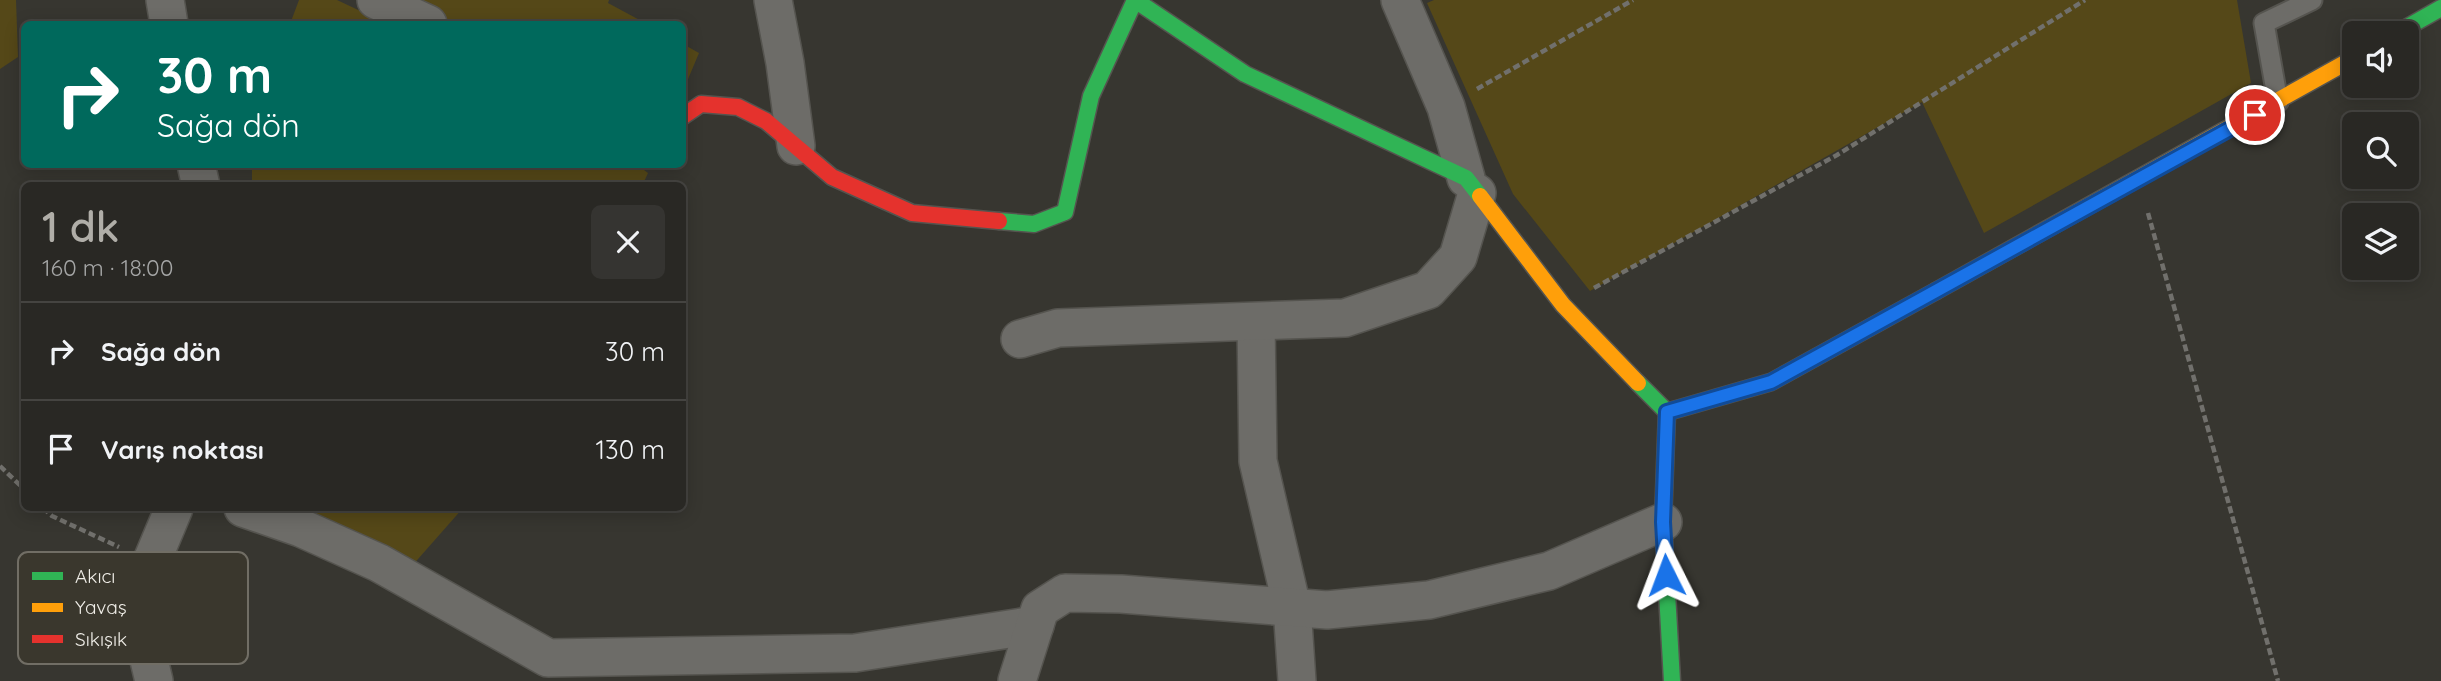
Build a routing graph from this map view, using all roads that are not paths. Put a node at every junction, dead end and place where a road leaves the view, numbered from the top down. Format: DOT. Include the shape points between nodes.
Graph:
graph roads {
  1 [pos="165,0"];
  2 [pos="376,0"];
  3 [pos="773,0"];
  4 [pos="1400,0"];
  5 [pos="2312,0"];
  6 [pos="2441,8"];
  7 [pos="168,21"];
  8 [pos="422,21"];
  9 [pos="2418,21"];
  10 [pos="2342,65"];
  11 [pos="2278,102"];
  12 [pos="686,114"];
  13 [pos="796,146"];
  14 [pos="1472,186"];
  15 [pos="1256,322"];
  16 [pos="1020,339"];
  17 [pos="1667,412"];
  18 [pos="173,511"];
  19 [pos="252,511"];
  20 [pos="1663,522"];
  21 [pos="156,552"];
  22 [pos="1293,607"];
  23 [pos="1035,625"];
  24 [pos="151,664"];
  25 [pos="155,681"];
  26 [pos="1017,681"];
  27 [pos="1297,681"];
  28 [pos="1672,681"];
  1 -- 7 [label="street"];
  2 -- 8 [label="street"];
  3 -- 13 [label="street"];
  4 -- 14 [label="street" via="1446,107"];
  5 -- 11 [label="lane" via="2264,23"];
  6 -- 9 [label="street"];
  10 -- 11 [label="street"];
  11 -- 17 [label="street" via="1771,382"];
  12 -- 13 [label="street" via="701,104 738,107 766,121"];
  13 -- 14 [label="street" via="832,177 912,213 1034,224 1065,212 1091,96 1135,0 1245,74"];
  14 -- 15 [label="street" via="1458,257 1429,290 1345,318"];
  14 -- 17 [label="street" via="1563,305"];
  15 -- 16 [label="street" via="1058,328"];
  15 -- 22 [label="street" via="1258,461"];
  17 -- 20 [label="street"];
  18 -- 21 [label="street"];
  19 -- 23 [label="street" via="379,563 548,658 855,653"];
  20 -- 22 [label="street" via="1549,571 1429,600 1327,610"];
  20 -- 28 [label="street"];
  22 -- 23 [label="street" via="1065,593 1040,609"];
  22 -- 27 [label="street"];
  23 -- 26 [label="street"];
  24 -- 25 [label="street"];
}
